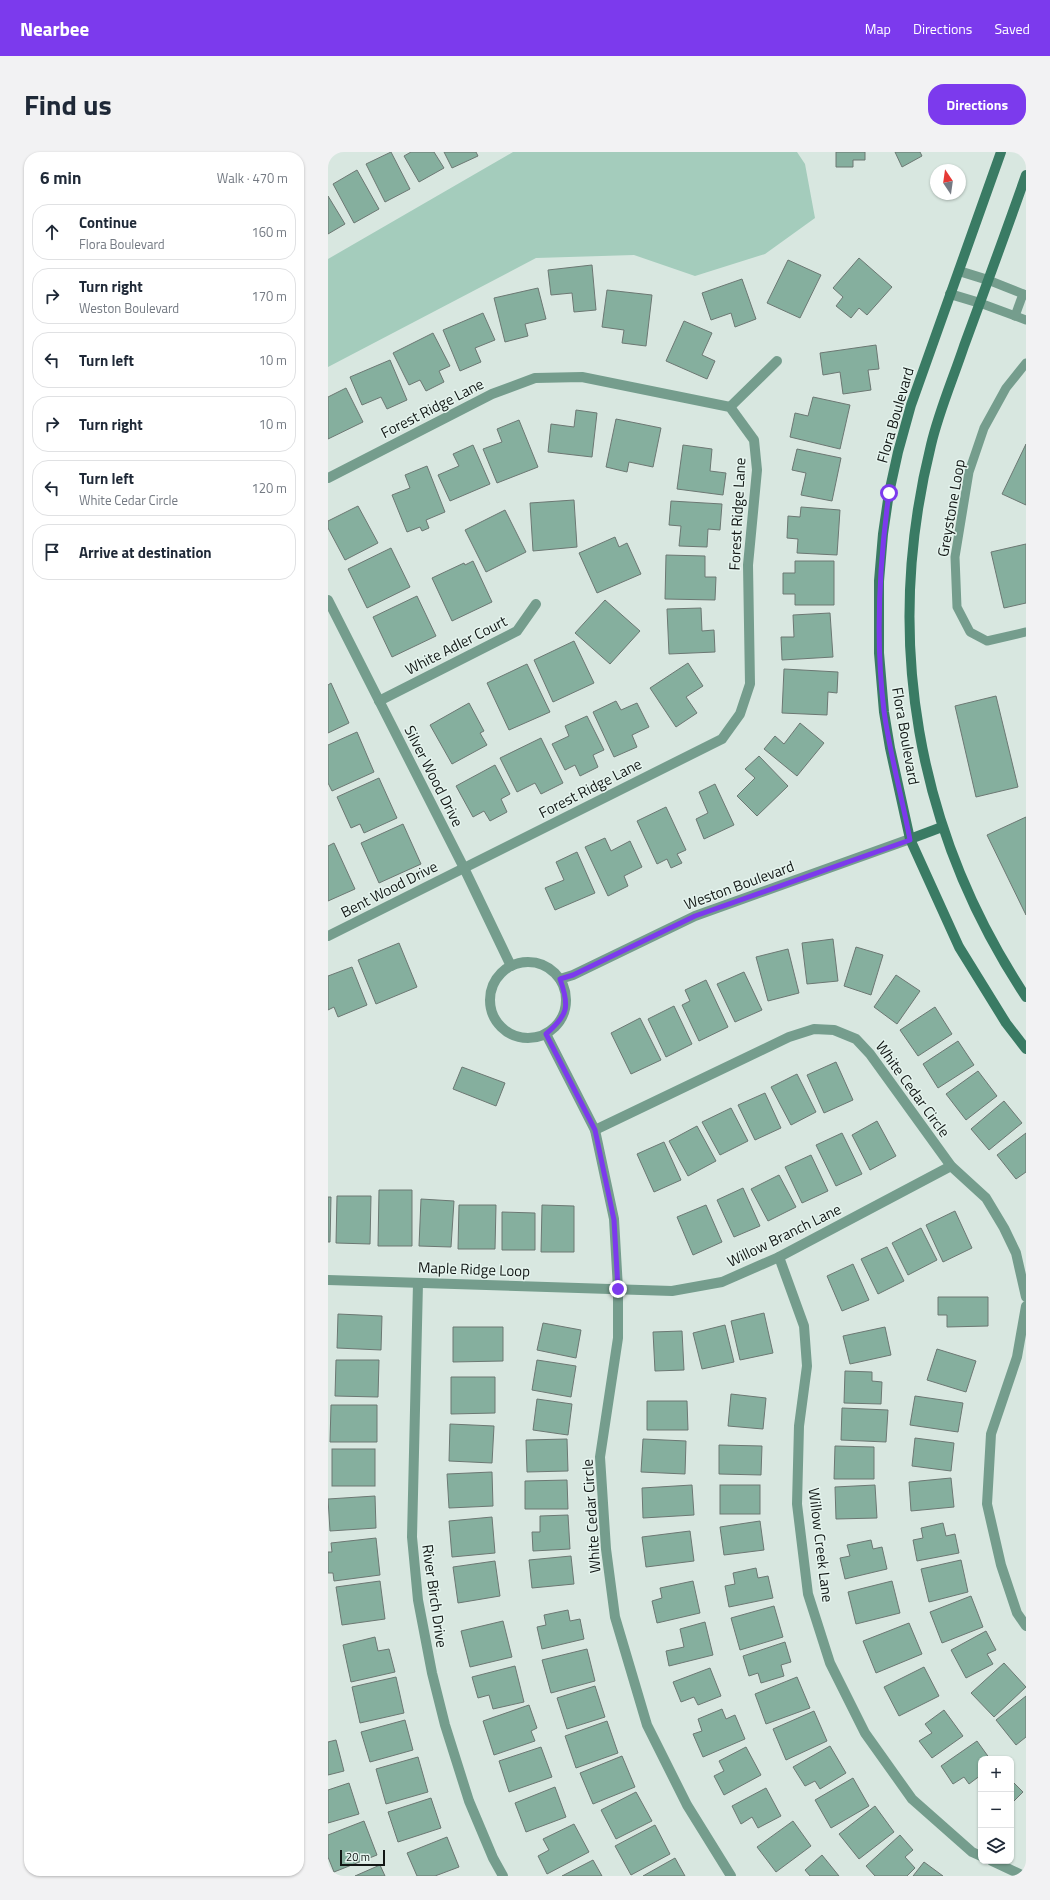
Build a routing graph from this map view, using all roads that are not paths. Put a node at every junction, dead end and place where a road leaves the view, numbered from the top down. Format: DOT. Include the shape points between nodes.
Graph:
graph roads {
  1 [pos="1001,152"];
  2 [pos="1026,174"];
  3 [pos="959,271"];
  4 [pos="988,280"];
  5 [pos="950,294"];
  6 [pos="1024,294"];
  7 [pos="980,303"];
  8 [pos="1015,316"];
  9 [pos="1026,320"];
  10 [pos="777,361"];
  11 [pos="1026,363"];
  12 [pos="730,407"];
  13 [pos="328,478"];
  14 [pos="328,600"];
  15 [pos="536,604"];
  16 [pos="1026,632"];
  17 [pos="379,701"];
  18 [pos="942,826"];
  19 [pos="910,840"];
  20 [pos="464,868"];
  21 [pos="328,936"];
  22 [pos="511,966"];
  23 [pos="560,979"];
  24 [pos="1026,997"];
  25 [pos="546,1034"];
  26 [pos="1026,1049"];
  27 [pos="595,1130"];
  28 [pos="951,1166"];
  29 [pos="779,1256"];
  30 [pos="328,1280"];
  31 [pos="418,1283"];
  32 [pos="618,1289"];
  33 [pos="1026,1297"];
  34 [pos="1026,1306"];
  35 [pos="1026,1626"];
  36 [pos="978,1855"];
  37 [pos="999,1864"];
  38 [pos="1025,1875"];
  39 [pos="504,1876"];
  40 [pos="731,1876"];
  1 -- 3 [label="street, Flora Boulevard"];
  2 -- 4 [label="street, Flora Boulevard"];
  3 -- 4 [label="street"];
  3 -- 5 [label="street, Flora Boulevard"];
  4 -- 6 [label="lane"];
  4 -- 7 [label="street, Flora Boulevard"];
  5 -- 7 [label="street"];
  5 -- 19 [label="street, Flora Boulevard" via="911,405 898,452 886,514 880,581 879,653 884,712"];
  6 -- 8 [label="lane"];
  7 -- 8 [label="lane"];
  7 -- 18 [label="street, Flora Boulevard" via="931,442 920,490 910,585 913,699 926,772"];
  8 -- 9 [label="lane"];
  10 -- 12 [label="street"];
  11 -- 16 [label="lane, Greystone Loop" via="1006,388 984,428 969,472 955,557 957,607 970,632 987,641"];
  12 -- 13 [label="street, Forest Ridge Lane" via="582,377 535,378 492,394"];
  12 -- 20 [label="street, Forest Ridge Lane" via="754,440 757,470 748,565 750,684 740,714 722,739"];
  14 -- 17 [label="street, Silver Wood Drive"];
  15 -- 17 [label="street, White Adler Court" via="517,631"];
  17 -- 20 [label="street, Silver Wood Drive"];
  18 -- 19 [label="street"];
  18 -- 24 [label="street, Flora Boulevard" via="973,905 1007,969"];
  19 -- 23 [label="street, Weston Boulevard" via="695,916"];
  19 -- 26 [label="street, Flora Boulevard" via="959,947"];
  20 -- 21 [label="street, Bent Wood Drive"];
  20 -- 22 [label="street, Silver Wood Drive"];
  22 -- 23 [label="street" via="525,962 543,965"];
  22 -- 25 [label="street" via="497,977 490,994 493,1016 504,1030 515,1036 525,1038"];
  23 -- 25 [label="street" via="567,997 565,1010 560,1022"];
  25 -- 27 [label="street, White Cedar Circle"];
  27 -- 28 [label="street, White Cedar Circle" via="789,1037 814,1029 834,1030 856,1039 870,1054"];
  27 -- 32 [label="street, White Cedar Circle" via="614,1220"];
  28 -- 29 [label="street, Willow Branch Lane"];
  28 -- 33 [label="street, White Cedar Circle" via="986,1198 1004,1228 1016,1253"];
  29 -- 32 [label="street, Willow Branch Lane" via="722,1282 672,1291"];
  29 -- 36 [label="street, Willow Creek Lane" via="804,1326 806,1366 799,1426 797,1504 808,1594 830,1663 865,1733 912,1799"];
  30 -- 31 [label="street, Maple Ridge Loop"];
  31 -- 32 [label="street, Maple Ridge Loop"];
  31 -- 39 [label="street, River Birch Drive" via="412,1537 418,1600 432,1673 452,1748 469,1801 493,1858"];
  32 -- 40 [label="street, White Cedar Circle" via="618,1338 600,1457 606,1549 615,1617 647,1725 687,1805"];
  34 -- 35 [label="street" via="1017,1357 991,1434 987,1504 1001,1565 1017,1613"];
  37 -- 38 [label="street"];
}
